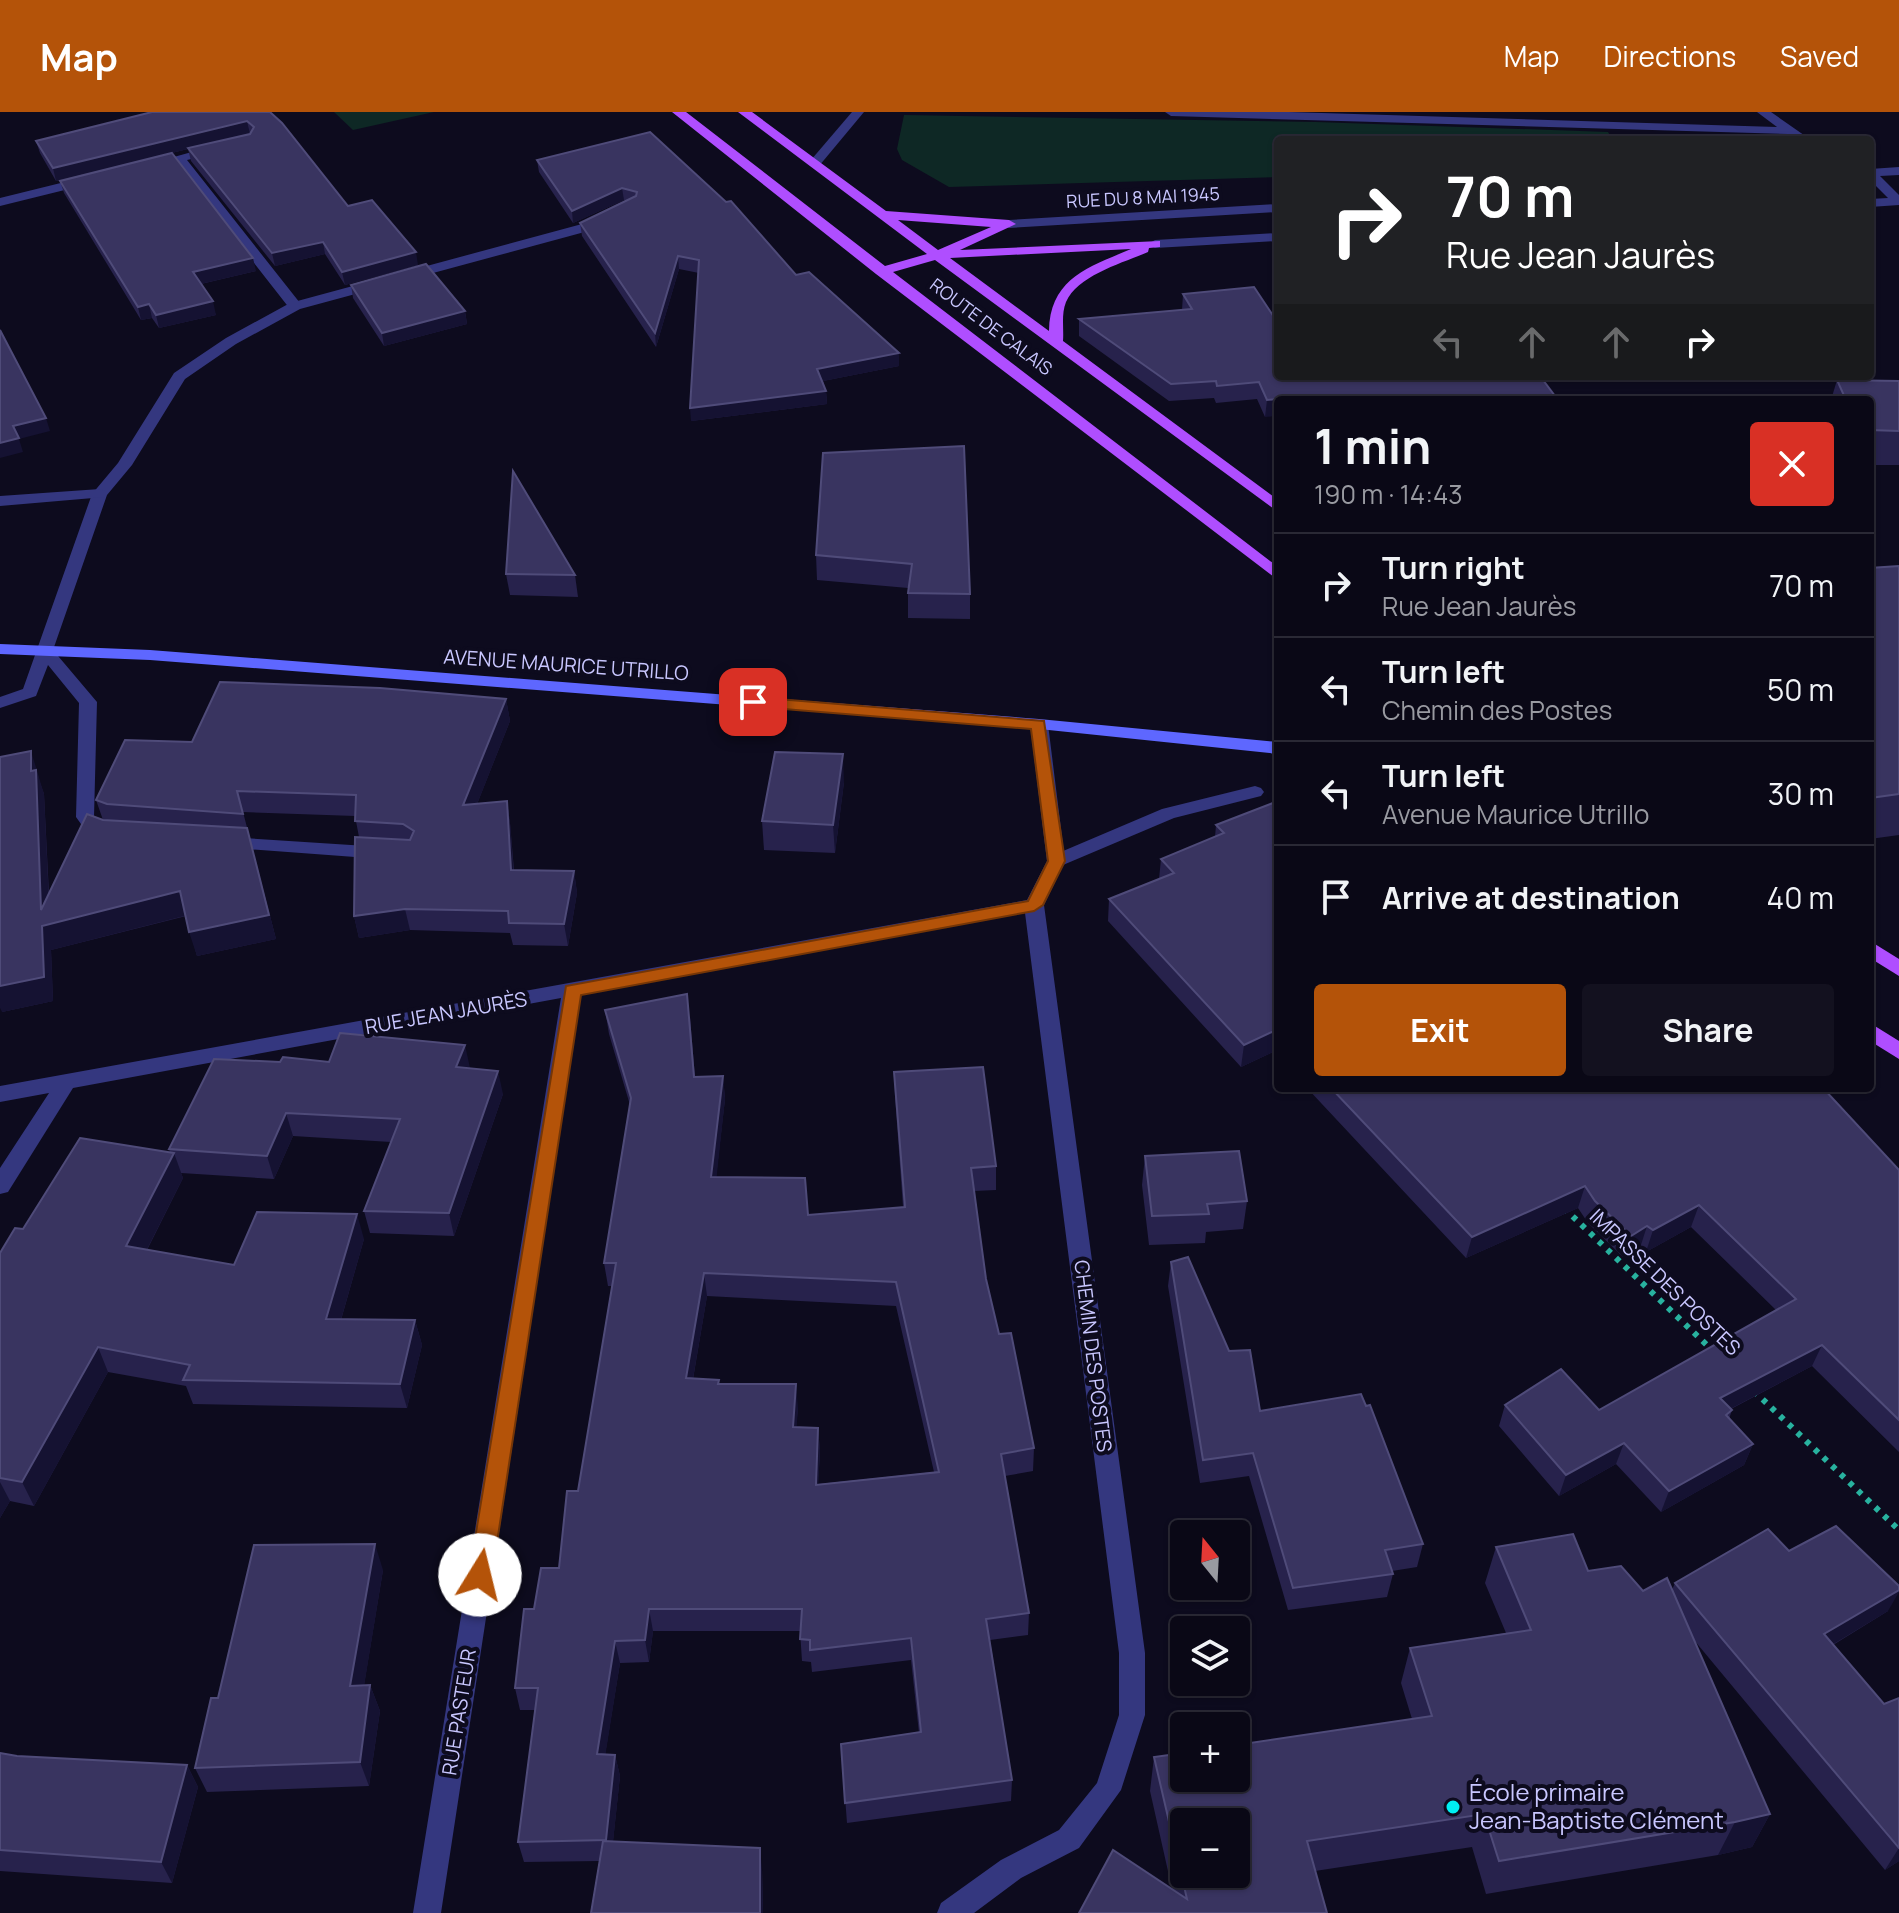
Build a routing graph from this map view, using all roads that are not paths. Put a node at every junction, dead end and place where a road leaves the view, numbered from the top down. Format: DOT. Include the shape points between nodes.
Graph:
graph roads {
  1 [pos="678,112"];
  2 [pos="744,112"];
  3 [pos="858,112"];
  4 [pos="1171,112"];
  5 [pos="1763,112"];
  6 [pos="1787,131"];
  7 [pos="1797,136"];
  8 [pos="234,144"];
  9 [pos="179,158"];
  10 [pos="815,163"];
  11 [pos="134,169"];
  12 [pos="1899,171"];
  13 [pos="1874,173"];
  14 [pos="105,177"];
  15 [pos="1874,177"];
  16 [pos="1899,201"];
  17 [pos="0,202"];
  18 [pos="1874,203"];
  19 [pos="1274,208"];
  20 [pos="619,211"];
  21 [pos="885,215"];
  22 [pos="1009,224"];
  23 [pos="1274,237"];
  24 [pos="1155,244"];
  25 [pos="937,255"];
  26 [pos="881,271"];
  27 [pos="295,306"];
  28 [pos="1056,341"];
  29 [pos="100,494"];
  30 [pos="0,501"];
  31 [pos="1274,504"];
  32 [pos="1274,572"];
  33 [pos="0,649"];
  34 [pos="44,650"];
  35 [pos="0,703"];
  36 [pos="1039,724"];
  37 [pos="1177,737"];
  38 [pos="1274,739"];
  39 [pos="1274,748"];
  40 [pos="1255,792"];
  41 [pos="125,836"];
  42 [pos="213,842"];
  43 [pos="408,855"];
  44 [pos="1056,861"];
  45 [pos="1034,905"];
  46 [pos="1874,951"];
  47 [pos="1899,969"];
  48 [pos="572,990"];
  49 [pos="1874,1033"];
  50 [pos="1899,1052"];
  51 [pos="66,1083"];
  52 [pos="0,1094"];
  53 [pos="0,1186"];
  54 [pos="427,1913"];
  55 [pos="951,1913"];
  1 -- 26 [label="main road, ROUTE DE CALAIS"];
  2 -- 10 [label="main road, ROUTE DE CALAIS"];
  3 -- 10 [label="street"];
  4 -- 6 [label="street"];
  5 -- 6 [label="street"];
  6 -- 7 [label="street"];
  8 -- 9 [label="street"];
  9 -- 11 [label="street"];
  9 -- 27 [label="street"];
  10 -- 21 [label="main road, ROUTE DE CALAIS"];
  12 -- 13 [label="street"];
  14 -- 17 [label="street"];
  15 -- 16 [label="street"];
  16 -- 18 [label="street"];
  19 -- 22 [label="street, RUE DU 8 MAI 1945"];
  20 -- 27 [label="street" via="587,227"];
  21 -- 22 [label="main road"];
  21 -- 25 [label="main road, ROUTE DE CALAIS"];
  22 -- 25 [label="main road"];
  23 -- 24 [label="street"];
  24 -- 25 [label="main road"];
  24 -- 28 [label="main road" via="1070,287 1059,303"];
  25 -- 26 [label="main road"];
  25 -- 28 [label="main road, ROUTE DE CALAIS"];
  26 -- 32 [label="main road, ROUTE DE CALAIS"];
  27 -- 29 [label="street" via="179,376"];
  28 -- 31 [label="main road, ROUTE DE CALAIS"];
  29 -- 30 [label="street"];
  29 -- 34 [label="street"];
  33 -- 34 [label="main road, AVENUE MAURICE UTRILLO"];
  34 -- 35 [label="street" via="30,692"];
  34 -- 36 [label="main road, AVENUE MAURICE UTRILLO"];
  34 -- 41 [label="street" via="88,702 85,817 92,827"];
  36 -- 37 [label="main road, AVENUE MAURICE UTRILLO"];
  36 -- 44 [label="street"];
  37 -- 38 [label="main road, AVENUE MAURICE UTRILLO"];
  37 -- 39 [label="main road, AVENUE MAURICE UTRILLO"];
  40 -- 44 [label="street" via="1168,813"];
  42 -- 43 [label="street"];
  44 -- 45 [label="street"];
  45 -- 48 [label="street, RUE JEAN JAURÈS"];
  45 -- 55 [label="street, CHEMIN DES POSTES" via="1132,1653 1132,1715 1108,1790 1069,1839 1011,1869"];
  46 -- 47 [label="main road"];
  48 -- 51 [label="street, RUE JEAN JAURÈS"];
  48 -- 54 [label="street, RUE PASTEUR"];
  49 -- 50 [label="main road"];
  51 -- 52 [label="street, RUE JEAN JAURÈS"];
  51 -- 53 [label="street"];
}
